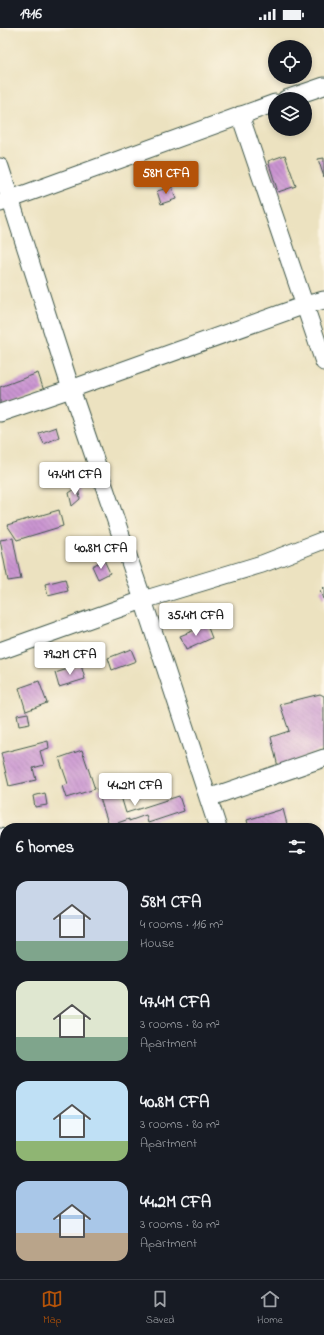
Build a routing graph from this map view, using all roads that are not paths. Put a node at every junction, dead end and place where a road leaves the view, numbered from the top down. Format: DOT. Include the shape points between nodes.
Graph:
graph roads {
  1 [pos="324,86"];
  2 [pos="306,92"];
  3 [pos="268,105"];
  4 [pos="240,115"];
  5 [pos="0,167"];
  6 [pos="5,201"];
  7 [pos="324,300"];
  8 [pos="305,305"];
  9 [pos="324,362"];
  10 [pos="71,389"];
  11 [pos="0,413"];
  12 [pos="324,540"];
  13 [pos="143,600"];
  14 [pos="0,651"];
  15 [pos="324,758"];
  16 [pos="208,798"];
  17 [pos="216,823"];
  1 -- 2 [label="street"];
  3 -- 4 [label="street"];
  4 -- 6 [label="street"];
  4 -- 8 [label="street"];
  5 -- 6 [label="street"];
  6 -- 10 [label="street"];
  7 -- 8 [label="street"];
  8 -- 9 [label="street"];
  8 -- 10 [label="street"];
  10 -- 11 [label="street"];
  10 -- 13 [label="street"];
  12 -- 13 [label="street" via="262,564"];
  13 -- 14 [label="street"];
  13 -- 16 [label="street"];
  15 -- 16 [label="street"];
  16 -- 17 [label="street"];
}
